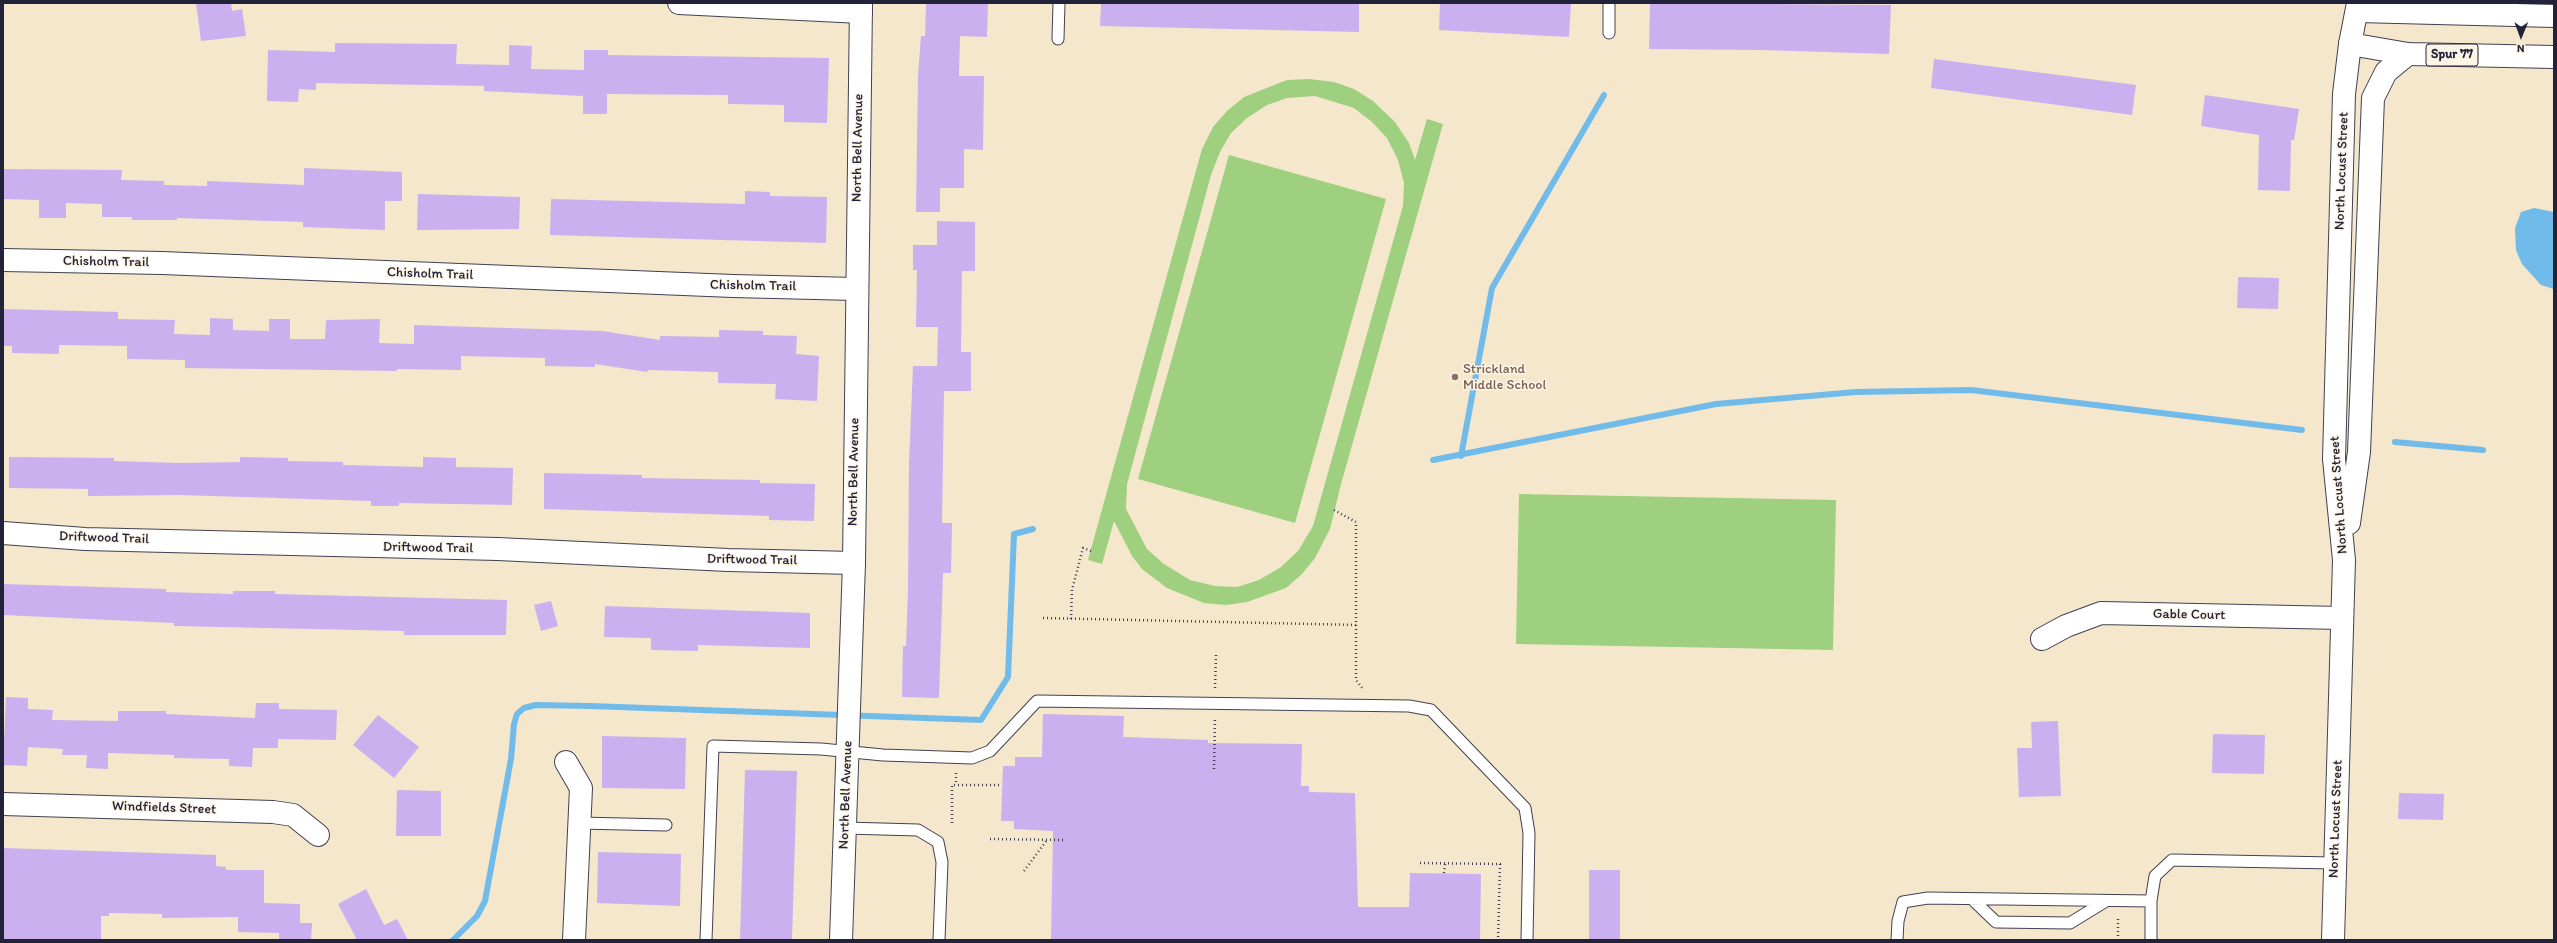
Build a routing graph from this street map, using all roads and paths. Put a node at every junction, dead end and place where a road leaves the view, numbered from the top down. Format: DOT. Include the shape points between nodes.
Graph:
graph roads {
  1 [pos="679,3"];
  2 [pos="1059,3"];
  3 [pos="1609,3"];
  4 [pos="2358,7"];
  5 [pos="861,8"];
  6 [pos="2554,16"];
  7 [pos="1609,33"];
  8 [pos="1058,39"];
  9 [pos="2350,44"];
  10 [pos="2408,54"];
  11 [pos="2554,57"];
  12 [pos="3,260"];
  13 [pos="856,289"];
  14 [pos="1334,510"];
  15 [pos="3,533"];
  16 [pos="1091,551"];
  17 [pos="2344,560"];
  18 [pos="854,563"];
  19 [pos="1043,618"];
  20 [pos="2342,618"];
  21 [pos="1071,619"];
  22 [pos="1356,625"];
  23 [pos="2042,639"];
  24 [pos="1216,655"];
  25 [pos="1215,682"];
  26 [pos="1370,690"];
  27 [pos="1215,714"];
  28 [pos="849,749"];
  29 [pos="566,762"];
  30 [pos="1214,769"];
  31 [pos="1002,785"];
  32 [pos="3,804"];
  33 [pos="579,823"];
  34 [pos="952,823"];
  35 [pos="666,825"];
  36 [pos="846,828"];
  37 [pos="318,835"];
  38 [pos="990,838"];
  39 [pos="1047,840"];
  40 [pos="1064,840"];
  41 [pos="1420,863"];
  42 [pos="2334,863"];
  43 [pos="1444,864"];
  44 [pos="1024,871"];
  45 [pos="1444,873"];
  46 [pos="1973,900"];
  47 [pos="2106,901"];
  48 [pos="2152,901"];
  49 [pos="2118,916"];
  50 [pos="574,940"];
  51 [pos="706,940"];
  52 [pos="841,940"];
  53 [pos="939,940"];
  54 [pos="1498,940"];
  55 [pos="1527,940"];
  56 [pos="1897,940"];
  57 [pos="2118,940"];
  58 [pos="2151,940"];
  59 [pos="2333,940"];
  1 -- 5 [label="street"];
  2 -- 8 [label="lane"];
  3 -- 7 [label="lane"];
  4 -- 6 [label="street"];
  4 -- 9 [label="street, North Locust Street"];
  5 -- 13 [label="street, North Bell Avenue"];
  9 -- 10 [label="street, Spur 77"];
  9 -- 17 [label="street, North Locust Street" via="2344,94 2334,459"];
  10 -- 11 [label="street, Spur 77"];
  10 -- 17 [label="street" via="2386,72 2373,98 2358,452"];
  12 -- 13 [label="street, Chisholm Trail" via="162,263"];
  13 -- 18 [label="street, North Bell Avenue"];
  14 -- 22 [label="path" via="1356,522"];
  15 -- 18 [label="street, Driftwood Trail" via="85,538 498,549"];
  16 -- 21 [label="path" via="1083,548 1072,590"];
  17 -- 20 [label="street, North Locust Street"];
  18 -- 28 [label="street, North Bell Avenue" via="848,679"];
  19 -- 21 [label="path"];
  20 -- 23 [label="street, Gable Court" via="2100,613 2066,626"];
  20 -- 42 [label="street, North Locust Street"];
  21 -- 22 [label="path"];
  22 -- 26 [label="path" via="1356,680 1361,688"];
  24 -- 25 [label="path"];
  27 -- 30 [label="path"];
  28 -- 36 [label="street, North Bell Avenue"];
  28 -- 51 [label="lane" via="713,746"];
  28 -- 55 [label="lane" via="883,755 972,758 990,751 1037,701 1409,706 1431,710 1525,808 1529,833"];
  29 -- 33 [label="street" via="581,788"];
  31 -- 34 [label="path" via="952,785"];
  32 -- 37 [label="street, Windfields Street" via="273,812 293,815"];
  33 -- 35 [label="lane"];
  33 -- 50 [label="street"];
  36 -- 52 [label="street, North Bell Avenue"];
  36 -- 53 [label="lane" via="918,830 938,842 942,862"];
  38 -- 39 [label="path"];
  39 -- 40 [label="path"];
  39 -- 44 [label="path"];
  41 -- 43 [label="path"];
  42 -- 48 [label="lane" via="2172,860 2155,876"];
  42 -- 59 [label="street, North Locust Street"];
  43 -- 45 [label="path"];
  43 -- 54 [label="path" via="1500,864"];
  46 -- 47 [label="lane"];
  46 -- 47 [label="lane" via="1996,922 2070,923"];
  46 -- 56 [label="lane" via="1928,898 1903,902"];
  47 -- 48 [label="lane"];
  48 -- 58 [label="lane"];
  49 -- 57 [label="path"];
}
